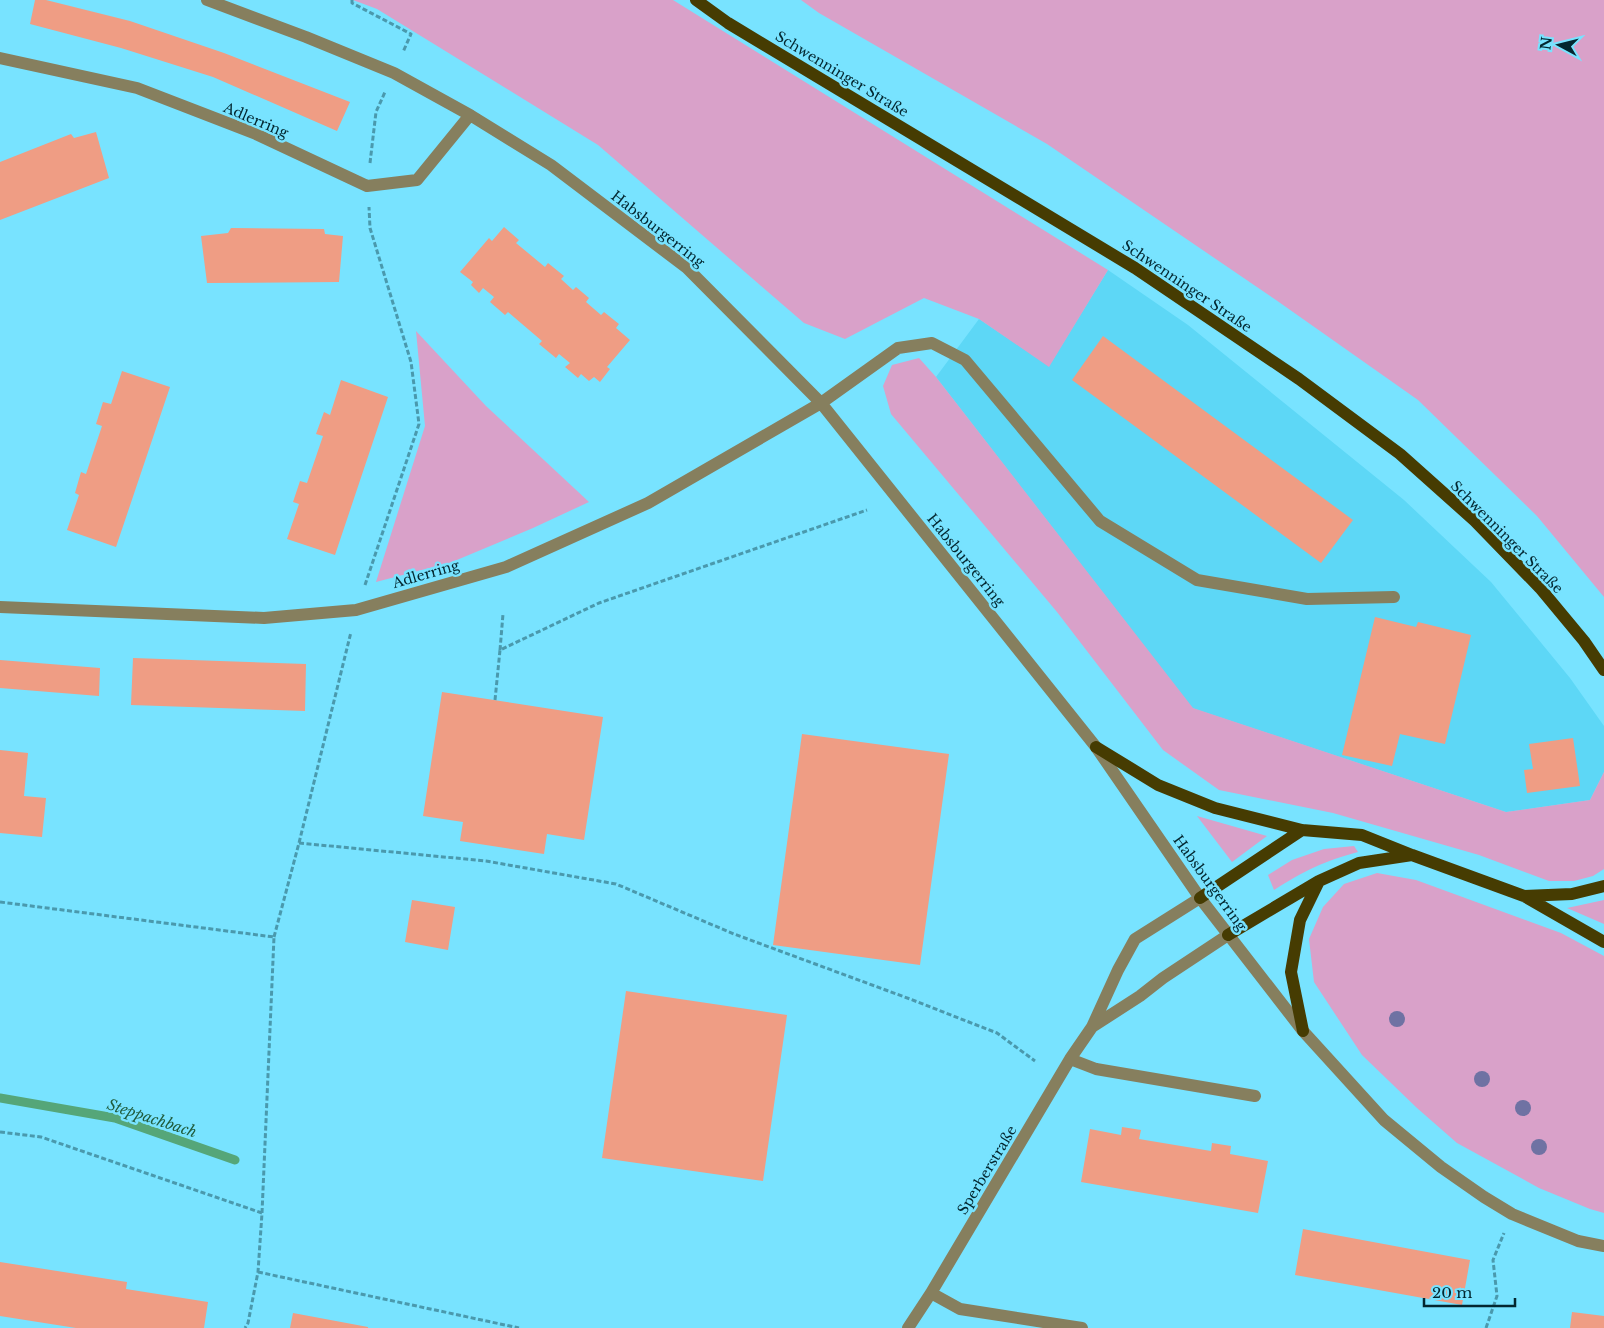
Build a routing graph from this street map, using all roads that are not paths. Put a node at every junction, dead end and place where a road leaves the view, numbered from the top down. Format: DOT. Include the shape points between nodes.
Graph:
graph roads {
  1 [pos="207,0"];
  2 [pos="696,0"];
  3 [pos="0,58"];
  4 [pos="470,115"];
  5 [pos="821,403"];
  6 [pos="1394,597"];
  7 [pos="0,607"];
  8 [pos="1604,670"];
  9 [pos="1096,747"];
  10 [pos="1302,830"];
  11 [pos="1412,855"];
  12 [pos="1319,881"];
  13 [pos="1604,886"];
  14 [pos="1524,896"];
  15 [pos="1200,898"];
  16 [pos="1228,935"];
  17 [pos="1604,942"];
  18 [pos="1092,1026"];
  19 [pos="1303,1031"];
  20 [pos="1070,1059"];
  21 [pos="1255,1096"];
  22 [pos="1604,1246"];
  23 [pos="931,1293"];
  24 [pos="908,1328"];
  25 [pos="1082,1328"];
  1 -- 4 [label="street, Habsburgerring" via="394,73"];
  2 -- 8 [label="main road, Schwenninger Straße" via="728,23 1135,268 1299,379 1400,454 1475,521 1540,588"];
  3 -- 4 [label="street, Adlerring" via="137,88 256,134 368,186 417,180"];
  4 -- 5 [label="street, Habsburgerring" via="551,165 687,268"];
  5 -- 6 [label="street, Adlerring" via="898,348 932,343 965,360 1100,521 1197,580 1307,599"];
  5 -- 7 [label="street, Adlerring" via="648,503 506,567 356,610 264,618"];
  5 -- 9 [label="street, Habsburgerring"];
  9 -- 10 [label="main road" via="1158,785 1215,808"];
  9 -- 15 [label="street, Habsburgerring"];
  10 -- 11 [label="main road" via="1362,834"];
  10 -- 15 [label="main road"];
  11 -- 12 [label="main road" via="1359,863"];
  11 -- 14 [label="main road"];
  12 -- 16 [label="main road"];
  12 -- 19 [label="main road" via="1300,920 1291,972"];
  13 -- 14 [label="main road" via="1572,894"];
  14 -- 17 [label="main road"];
  15 -- 16 [label="street, Habsburgerring"];
  15 -- 18 [label="street, Sperberstraße" via="1135,939"];
  16 -- 18 [label="street, Sperberstraße"];
  16 -- 19 [label="street, Habsburgerring"];
  18 -- 20 [label="street, Sperberstraße"];
  19 -- 22 [label="street, Habsburgerring" via="1384,1120 1484,1198 1512,1214 1578,1241"];
  20 -- 21 [label="street" via="1096,1069"];
  20 -- 23 [label="street, Sperberstraße"];
  23 -- 24 [label="street, Sperberstraße"];
  23 -- 25 [label="street" via="960,1309"];
}
